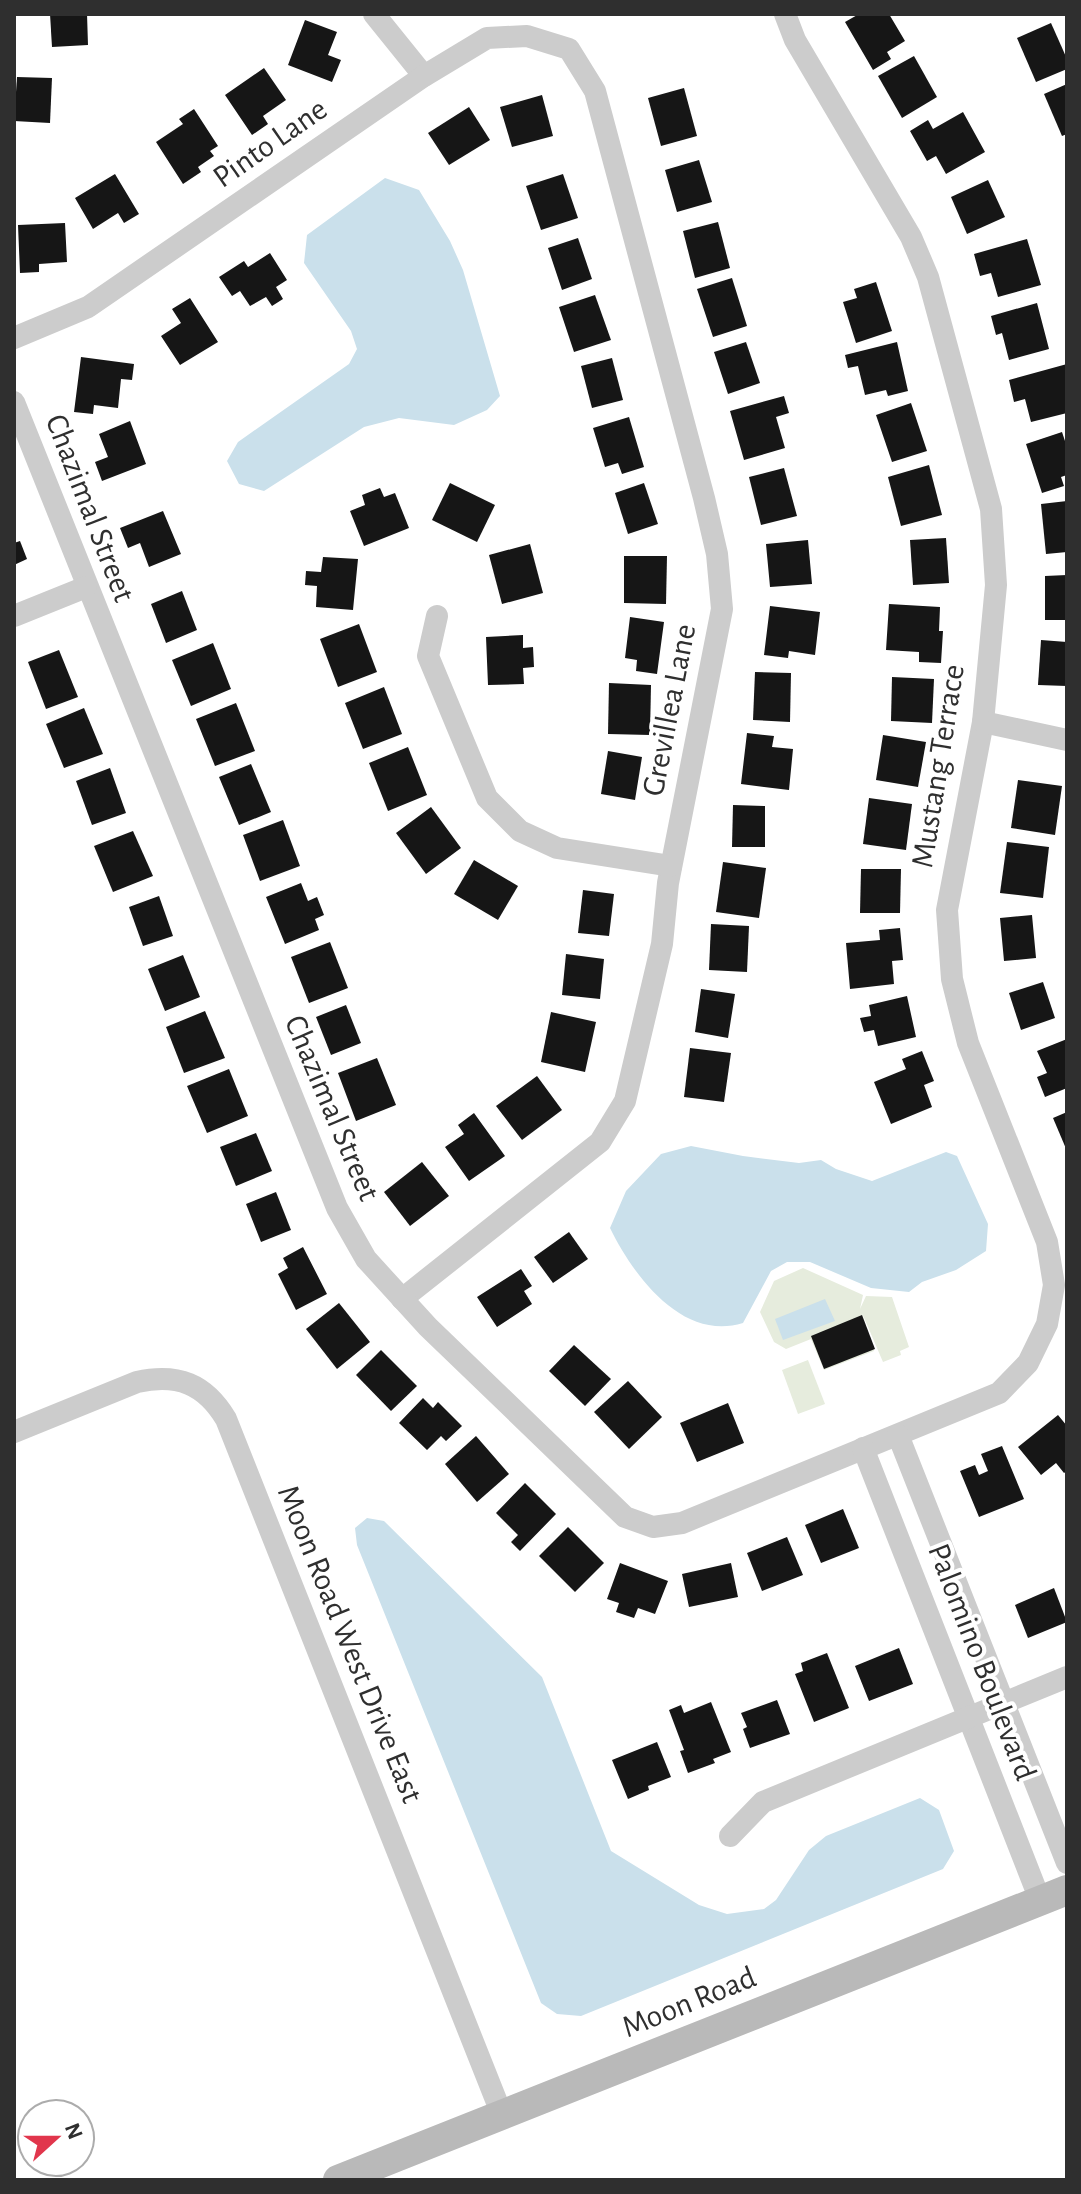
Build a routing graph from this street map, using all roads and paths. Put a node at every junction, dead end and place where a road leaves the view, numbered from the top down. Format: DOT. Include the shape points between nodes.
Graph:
graph roads {
  1 [pos="374,14"];
  2 [pos="785,14"];
  3 [pos="569,49"];
  4 [pos="424,76"];
  5 [pos="14,338"];
  6 [pos="14,402"];
  7 [pos="86,587"];
  8 [pos="14,616"];
  9 [pos="437,616"];
  10 [pos="983,722"];
  11 [pos="1067,740"];
  12 [pos="671,866"];
  13 [pos="402,1299"];
  14 [pos="14,1432"];
  15 [pos="898,1435"];
  16 [pos="863,1448"];
  17 [pos="1067,1677"];
  18 [pos="1003,1702"];
  19 [pos="968,1717"];
  20 [pos="730,1836"];
  21 [pos="1067,1863"];
  22 [pos="1054,1895"];
  23 [pos="502,2115"];
  24 [pos="338,2180"];
  1 -- 4 [label="street"];
  2 -- 10 [label="street, Mustang Terrace" via="795,40 911,237 928,277 991,509 996,585"];
  3 -- 4 [label="street, Pinto Lane" via="527,36 487,38"];
  3 -- 12 [label="street, Grevillea Lane" via="595,91 717,554 722,609"];
  4 -- 5 [label="street, Pinto Lane" via="88,307"];
  6 -- 7 [label="street, Chazimal Street"];
  7 -- 8 [label="street"];
  7 -- 13 [label="street, Chazimal Street" via="337,1208 366,1259"];
  9 -- 12 [label="street" via="428,656 487,798 520,831 557,848"];
  10 -- 11 [label="street"];
  10 -- 15 [label="street, Mustang Terrace" via="947,910 952,979 968,1043 1047,1242 1054,1285 1047,1324 1028,1363 999,1393"];
  12 -- 13 [label="street, Grevillea Lane" via="662,944 625,1101 600,1142"];
  13 -- 16 [label="street, Chazimal Street" via="625,1517 653,1527 682,1523"];
  14 -- 23 [label="street, Moon Road West Drive East" via="152,1379 179,1380 216,1403"];
  15 -- 16 [label="street, Mustang Terrace"];
  15 -- 18 [label="street, Palomino Boulevard"];
  16 -- 19 [label="street, Palomino Boulevard"];
  17 -- 18 [label="street"];
  18 -- 19 [label="street"];
  18 -- 21 [label="street, Palomino Boulevard"];
  19 -- 20 [label="street" via="763,1802"];
  19 -- 22 [label="street, Palomino Boulevard"];
  22 -- 23 [label="street, Moon Road"];
  23 -- 24 [label="street, Moon Road"];
}
